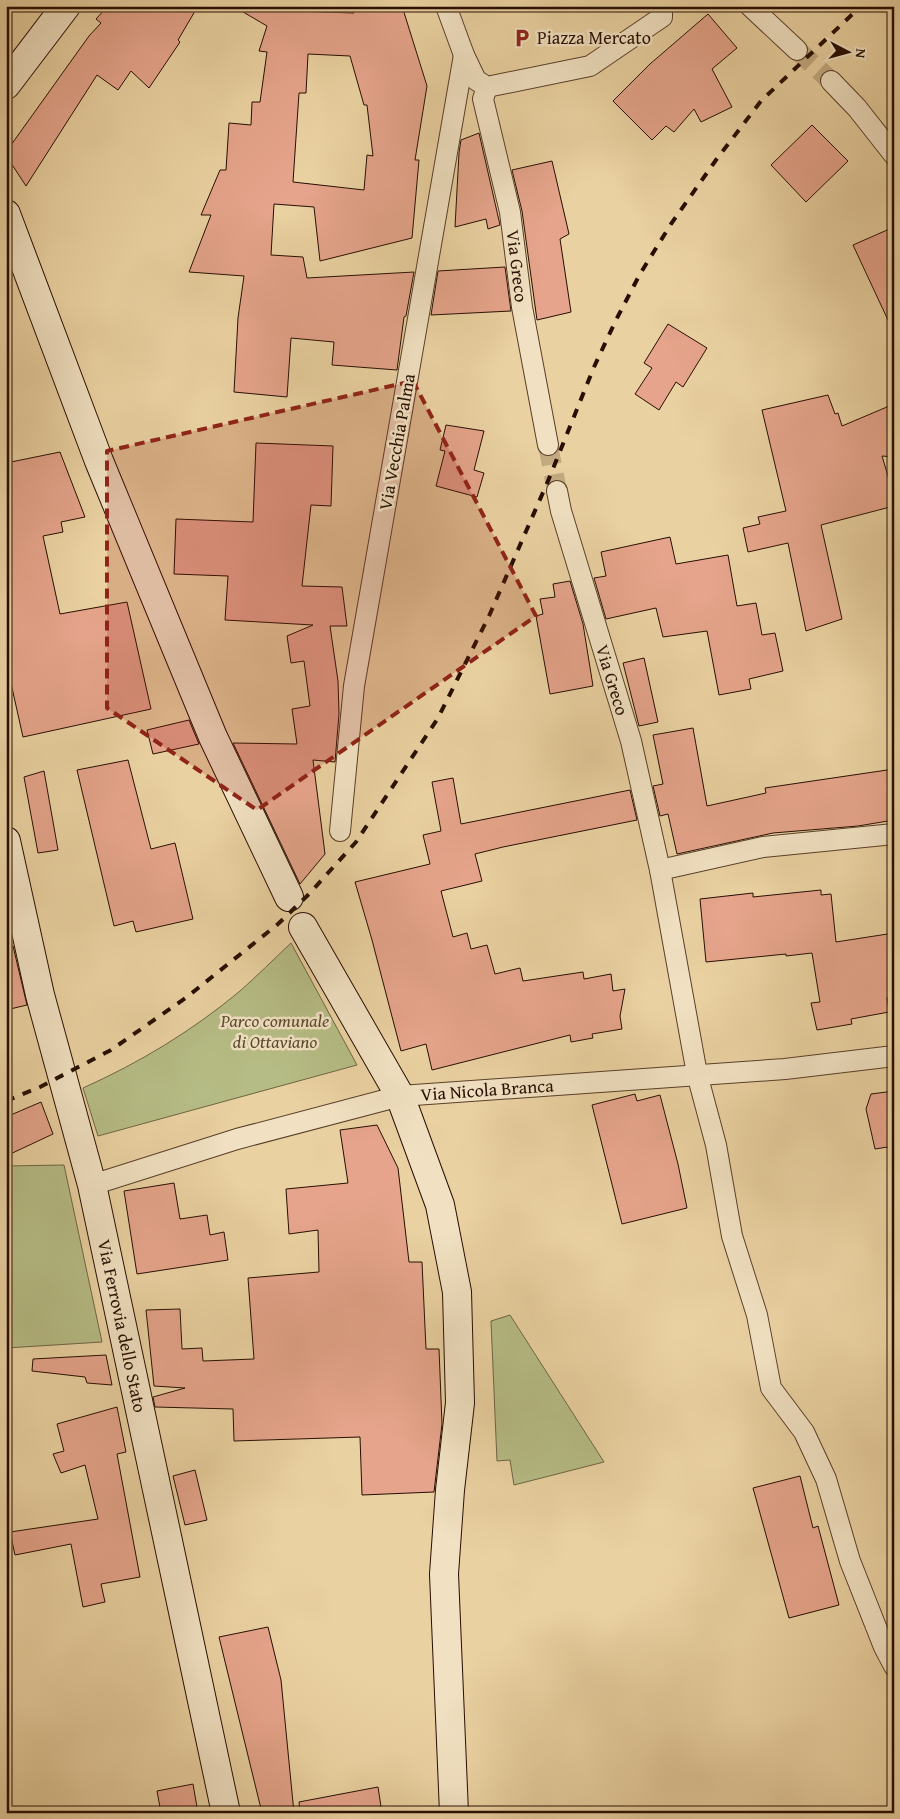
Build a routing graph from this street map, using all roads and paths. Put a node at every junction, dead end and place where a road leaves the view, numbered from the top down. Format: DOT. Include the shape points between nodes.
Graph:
graph roads {
  1 [pos="66,6"];
  2 [pos="446,6"];
  3 [pos="662,6"];
  4 [pos="750,6"];
  5 [pos="797,50"];
  6 [pos="464,55"];
  7 [pos="831,81"];
  8 [pos="6,85"];
  9 [pos="487,87"];
  10 [pos="894,155"];
  11 [pos="6,214"];
  12 [pos="548,445"];
  13 [pos="557,491"];
  14 [pos="340,830"];
  15 [pos="894,834"];
  16 [pos="6,841"];
  17 [pos="660,870"];
  18 [pos="289,897"];
  19 [pos="303,927"];
  20 [pos="894,1056"];
  21 [pos="697,1074"];
  22 [pos="400,1096"];
  23 [pos="92,1185"];
  24 [pos="894,1666"];
  25 [pos="226,1813"];
  26 [pos="454,1813"];
  1 -- 8 [label="main road"];
  2 -- 6 [label="street"];
  3 -- 9 [label="street" via="662,17 590,66"];
  4 -- 5 [label="street"];
  6 -- 9 [label="street" via="476,80"];
  6 -- 14 [label="street, Via Vecchia Palma" via="354,686"];
  7 -- 10 [label="street"];
  9 -- 12 [label="street, Via Greco" via="483,99 510,212 522,307"];
  11 -- 18 [label="main road" via="98,461 214,737"];
  13 -- 17 [label="street, Via Greco" via="631,741"];
  15 -- 17 [label="street" via="763,848"];
  16 -- 23 [label="main road, Via Ferrovia dello Stato" via="40,995"];
  17 -- 21 [label="street, Via Greco"];
  19 -- 22 [label="main road"];
  20 -- 21 [label="street, Via Nicola Branca" via="786,1069"];
  21 -- 22 [label="street, Via Nicola Branca"];
  21 -- 24 [label="street, Via Greco" via="716,1145 732,1236 757,1315 771,1388 804,1432 826,1479 850,1560"];
  22 -- 23 [label="street, Via Nicola Branca" via="237,1139"];
  22 -- 26 [label="main road" via="440,1205 457,1292 460,1403 444,1574"];
  23 -- 25 [label="main road, Via Ferrovia dello Stato"];
}
